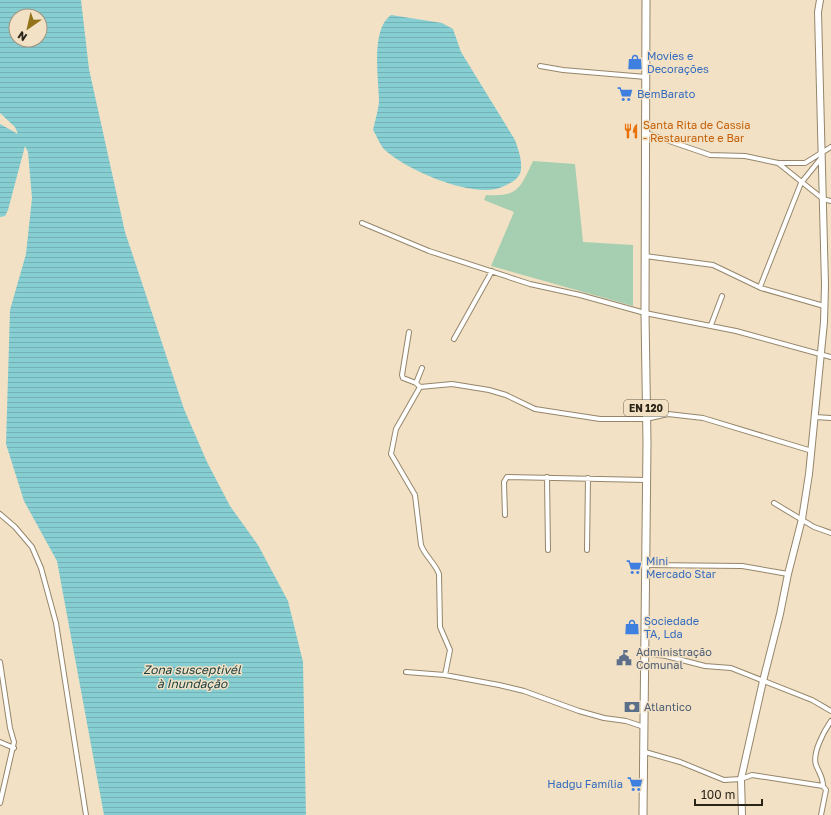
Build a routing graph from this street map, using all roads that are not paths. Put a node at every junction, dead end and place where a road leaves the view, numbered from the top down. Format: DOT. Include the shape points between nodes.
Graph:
graph roads {
  1 [pos="646,0"];
  2 [pos="820,0"];
  3 [pos="540,66"];
  4 [pos="646,77"];
  5 [pos="646,133"];
  6 [pos="831,146"];
  7 [pos="822,155"];
  8 [pos="778,162"];
  9 [pos="801,183"];
  10 [pos="823,199"];
  11 [pos="831,201"];
  12 [pos="362,222"];
  13 [pos="645,256"];
  14 [pos="492,271"];
  15 [pos="760,287"];
  16 [pos="722,296"];
  17 [pos="824,306"];
  18 [pos="645,313"];
  19 [pos="711,325"];
  20 [pos="409,332"];
  21 [pos="454,339"];
  22 [pos="820,354"];
  23 [pos="831,357"];
  24 [pos="422,368"];
  25 [pos="416,383"];
  26 [pos="420,387"];
  27 [pos="815,417"];
  28 [pos="831,418"];
  29 [pos="646,419"];
  30 [pos="812,450"];
  31 [pos="546,477"];
  32 [pos="588,478"];
  33 [pos="646,480"];
  34 [pos="774,502"];
  35 [pos="0,514"];
  36 [pos="505,515"];
  37 [pos="802,519"];
  38 [pos="831,533"];
  39 [pos="548,550"];
  40 [pos="588,550"];
  41 [pos="646,565"];
  42 [pos="788,574"];
  43 [pos="645,653"];
  44 [pos="0,662"];
  45 [pos="406,672"];
  46 [pos="445,675"];
  47 [pos="763,680"];
  48 [pos="831,711"];
  49 [pos="831,721"];
  50 [pos="644,727"];
  51 [pos="0,742"];
  52 [pos="14,748"];
  53 [pos="644,752"];
  54 [pos="741,779"];
  55 [pos="823,786"];
  56 [pos="0,803"];
  57 [pos="86,815"];
  58 [pos="643,815"];
  59 [pos="742,815"];
  60 [pos="821,815"];
  1 -- 4 [label="main road, EN 120"];
  2 -- 7 [label="street" via="818,12"];
  3 -- 4 [label="street"];
  4 -- 5 [label="main road, EN 120"];
  5 -- 8 [label="street" via="710,155 745,156"];
  5 -- 13 [label="main road, EN 120"];
  6 -- 7 [label="street"];
  7 -- 8 [label="street" via="805,163"];
  7 -- 9 [label="street"];
  7 -- 10 [label="street"];
  8 -- 9 [label="street"];
  9 -- 10 [label="street"];
  9 -- 15 [label="street"];
  10 -- 11 [label="street"];
  10 -- 17 [label="street"];
  12 -- 14 [label="street" via="405,242"];
  13 -- 15 [label="street" via="713,265"];
  13 -- 18 [label="main road, EN 120"];
  14 -- 18 [label="street" via="530,284"];
  14 -- 21 [label="street"];
  15 -- 17 [label="street"];
  16 -- 19 [label="street"];
  17 -- 22 [label="street"];
  18 -- 19 [label="street"];
  18 -- 29 [label="main road, EN 120"];
  19 -- 22 [label="street"];
  20 -- 25 [label="street" via="402,375 403,378"];
  22 -- 23 [label="street"];
  22 -- 27 [label="street"];
  24 -- 25 [label="street"];
  25 -- 26 [label="street"];
  26 -- 29 [label="street" via="457,385 506,395 530,408 551,412 600,419"];
  26 -- 46 [label="street" via="396,429 391,454 413,491 423,551 439,574 440,627 450,650"];
  27 -- 28 [label="street"];
  27 -- 30 [label="street"];
  29 -- 30 [label="street" via="668,414 703,418"];
  29 -- 33 [label="main road, EN 120"];
  30 -- 37 [label="street"];
  31 -- 32 [label="street"];
  31 -- 36 [label="street" via="507,477 504,482"];
  31 -- 39 [label="street"];
  32 -- 33 [label="street"];
  32 -- 40 [label="street"];
  33 -- 41 [label="main road, EN 120"];
  34 -- 37 [label="street"];
  35 -- 57 [label="street" via="16,527 32,547 41,568 56,623"];
  37 -- 38 [label="street"];
  37 -- 42 [label="street"];
  41 -- 42 [label="street" via="742,566"];
  41 -- 43 [label="main road, EN 120"];
  42 -- 47 [label="street"];
  43 -- 47 [label="street" via="705,666 727,666"];
  43 -- 50 [label="main road, EN 120"];
  44 -- 52 [label="street"];
  45 -- 46 [label="street"];
  46 -- 50 [label="street" via="524,691 579,711"];
  47 -- 48 [label="street" via="812,700"];
  47 -- 54 [label="street"];
  49 -- 55 [label="street" via="821,737 816,760"];
  50 -- 53 [label="main road, EN 120"];
  51 -- 52 [label="street"];
  52 -- 56 [label="street"];
  53 -- 54 [label="street" via="686,764 724,780"];
  53 -- 58 [label="main road, EN 120"];
  54 -- 55 [label="street" via="752,775"];
  54 -- 59 [label="street"];
  55 -- 60 [label="street" via="826,790"];
}
